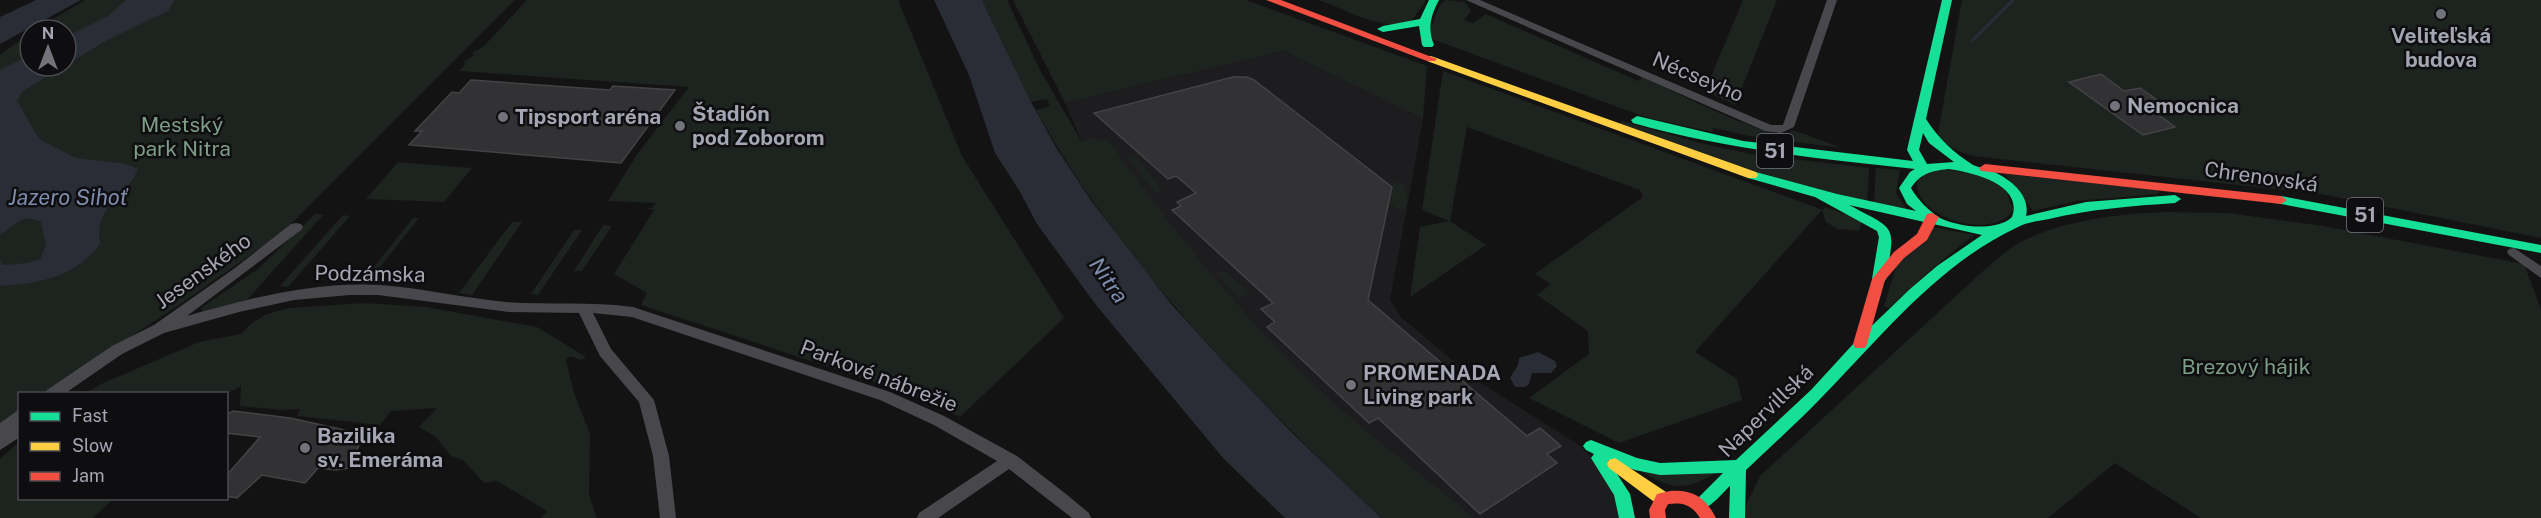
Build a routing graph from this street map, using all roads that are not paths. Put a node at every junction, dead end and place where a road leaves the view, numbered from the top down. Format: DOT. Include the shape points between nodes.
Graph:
graph roads {
  1 [pos="1271,0"];
  2 [pos="1304,0"];
  3 [pos="1434,0"];
  4 [pos="1471,0"];
  5 [pos="1832,0"];
  6 [pos="1947,0"];
  7 [pos="1422,22"];
  8 [pos="1383,29"];
  9 [pos="1430,52"];
  10 [pos="1447,59"];
  11 [pos="1920,119"];
  12 [pos="1922,166"];
  13 [pos="1970,167"];
  14 [pos="1821,196"];
  15 [pos="1932,218"];
  16 [pos="2014,223"];
  17 [pos="296,227"];
  18 [pos="1998,230"];
  19 [pos="2541,249"];
  20 [pos="2514,252"];
  21 [pos="2541,257"];
  22 [pos="2541,273"];
  23 [pos="1879,279"];
  24 [pos="584,308"];
  25 [pos="675,325"];
  26 [pos="159,329"];
  27 [pos="131,345"];
  28 [pos="1860,346"];
  29 [pos="54,392"];
  30 [pos="68,392"];
  31 [pos="18,417"];
  32 [pos="18,430"];
  33 [pos="0,431"];
  34 [pos="0,444"];
  35 [pos="1591,446"];
  36 [pos="1011,460"];
  37 [pos="1738,466"];
  38 [pos="1663,499"];
  39 [pos="1700,504"];
  40 [pos="668,518"];
  41 [pos="926,518"];
  42 [pos="1083,518"];
  43 [pos="1627,518"];
  44 [pos="1658,518"];
  45 [pos="1708,518"];
  46 [pos="1737,518"];
  1 -- 9 [label="main road, 51"];
  2 -- 8 [label="main road, 51"];
  3 -- 7 [label="main road"];
  4 -- 5 [label="street, Nécseyho" via="1769,128 1781,129 1788,127"];
  6 -- 11 [label="main road"];
  7 -- 8 [label="main road"];
  7 -- 9 [label="main road"];
  8 -- 9 [label="main road, 51"];
  9 -- 10 [label="main road, 51"];
  10 -- 12 [label="main road, 51" via="1669,130 1760,149"];
  10 -- 14 [label="main road, 51" via="1695,156"];
  11 -- 12 [label="main road" via="1913,150"];
  11 -- 13 [label="main road" via="1933,140"];
  12 -- 13 [label="main road, 51" via="1943,163"];
  12 -- 15 [label="main road, 51" via="1909,176 1907,190 1917,206"];
  13 -- 16 [label="main road, 51" via="1999,179 2016,195 2021,209"];
  13 -- 19 [label="main road, Chrenovská / 51" via="2283,200"];
  14 -- 15 [label="main road, 51"];
  14 -- 23 [label="main road" via="1882,228 1886,237"];
  15 -- 18 [label="main road, 51" via="1965,230"];
  15 -- 23 [label="main road, Napervillská" via="1922,237 1899,255"];
  16 -- 18 [label="main road, 51"];
  16 -- 20 [label="main road, Chrenovská / 51" via="2086,206 2147,200 2229,201 2314,213"];
  17 -- 26 [label="street, Jesenského"];
  18 -- 28 [label="main road, Napervillská" via="1942,269"];
  20 -- 21 [label="main road, Chrenovská / 51"];
  20 -- 22 [label="street, Chrenovská"];
  23 -- 28 [label="main road, Napervillská"];
  24 -- 25 [label="street, Podzámska" via="633,312"];
  24 -- 26 [label="street, Podzámska" via="509,307 396,292 338,290 259,301"];
  24 -- 40 [label="street" via="605,352 646,400 661,456"];
  25 -- 36 [label="street, Parkové nábrežie" via="885,396 964,432"];
  26 -- 27 [label="street, Jesenského"];
  27 -- 29 [label="street, Jesenského"];
  27 -- 30 [label="street, Jesenského"];
  28 -- 37 [label="main road, Napervillská" via="1816,394"];
  31 -- 33 [label="street"];
  32 -- 34 [label="street"];
  35 -- 37 [label="main road" via="1636,465 1661,469"];
  35 -- 38 [label="main road"];
  35 -- 43 [label="main road" via="1622,494"];
  36 -- 41 [label="street"];
  36 -- 42 [label="street, Parkové nábrežie"];
  37 -- 39 [label="main road, Napervillská"];
  37 -- 46 [label="main road"];
  38 -- 39 [label="main road" via="1681,496"];
  38 -- 44 [label="main road" via="1657,510"];
  39 -- 45 [label="main road"];
}
